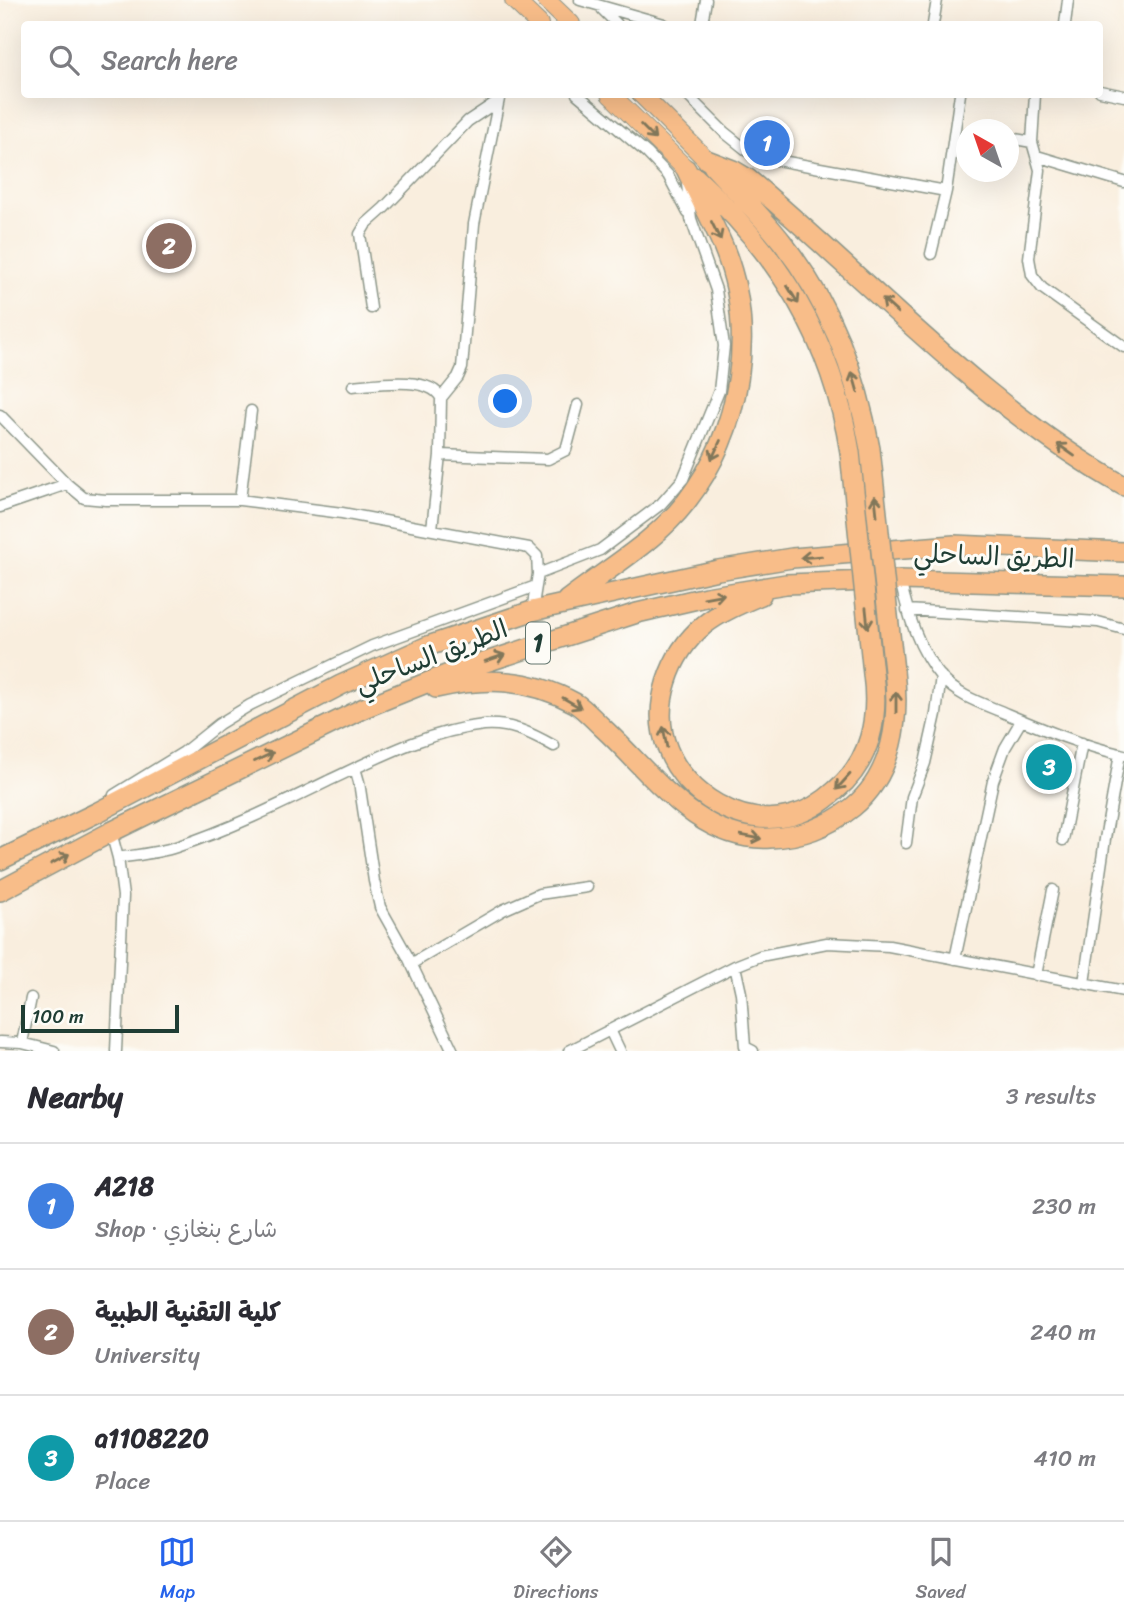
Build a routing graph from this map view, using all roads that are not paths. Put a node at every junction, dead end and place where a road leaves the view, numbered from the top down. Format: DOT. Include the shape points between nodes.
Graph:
graph roads {
  1 [pos="514,0"];
  2 [pos="546,0"];
  3 [pos="580,0"];
  4 [pos="706,0"];
  5 [pos="937,0"];
  6 [pos="1068,0"];
  7 [pos="600,7"];
  8 [pos="530,21"];
  9 [pos="567,21"];
  10 [pos="614,21"];
  11 [pos="653,21"];
  12 [pos="702,21"];
  13 [pos="934,21"];
  14 [pos="1065,21"];
  15 [pos="1103,92"];
  16 [pos="1124,96"];
  17 [pos="499,98"];
  18 [pos="583,98"];
  19 [pos="614,98"];
  20 [pos="645,98"];
  21 [pos="692,98"];
  22 [pos="960,98"];
  23 [pos="1035,98"];
  24 [pos="961,119"];
  25 [pos="1019,140"];
  26 [pos="1032,142"];
  27 [pos="956,150"];
  28 [pos="1037,156"];
  29 [pos="707,160"];
  30 [pos="686,169"];
  31 [pos="1124,182"];
  32 [pos="946,191"];
  33 [pos="691,219"];
  34 [pos="931,254"];
  35 [pos="371,308"];
  36 [pos="1124,347"];
  37 [pos="353,386"];
  38 [pos="441,398"];
  39 [pos="578,405"];
  40 [pos="251,411"];
  41 [pos="0,415"];
  42 [pos="440,455"];
  43 [pos="67,484"];
  44 [pos="1124,486"];
  45 [pos="240,500"];
  46 [pos="0,507"];
  47 [pos="432,529"];
  48 [pos="1124,552"];
  49 [pos="537,580"];
  50 [pos="900,580"];
  51 [pos="786,584"];
  52 [pos="1124,586"];
  53 [pos="563,603"];
  54 [pos="907,610"];
  55 [pos="532,611"];
  56 [pos="1124,629"];
  57 [pos="941,676"];
  58 [pos="364,708"];
  59 [pos="1021,721"];
  60 [pos="1082,743"];
  61 [pos="554,746"];
  62 [pos="1122,755"];
  63 [pos="355,768"];
  64 [pos="98,812"];
  65 [pos="111,832"];
  66 [pos="1063,840"];
  67 [pos="906,843"];
  68 [pos="118,858"];
  69 [pos="0,860"];
  70 [pos="587,887"];
  71 [pos="1053,890"];
  72 [pos="0,891"];
  73 [pos="955,959"];
  74 [pos="411,964"];
  75 [pos="735,965"];
  76 [pos="1036,975"];
  77 [pos="1084,983"];
  78 [pos="1124,991"];
  79 [pos="31,998"];
  80 [pos="610,1030"];
  81 [pos="22,1043"];
  82 [pos="4,1045"];
  83 [pos="748,1050"];
  84 [pos="54,1051"];
  85 [pos="116,1051"];
  86 [pos="453,1051"];
  87 [pos="569,1051"];
  88 [pos="620,1051"];
  1 -- 8 [label="main road"];
  2 -- 9 [label="main road"];
  3 -- 7 [label="street"];
  4 -- 12 [label="street"];
  5 -- 13 [label="street"];
  6 -- 14 [label="street"];
  7 -- 10 [label="street"];
  7 -- 11 [label="street"];
  15 -- 16 [label="street"];
  17 -- 35 [label="street" via="468,121 366,224 360,234"];
  17 -- 38 [label="street" via="474,224 462,368"];
  18 -- 33 [label="street" via="668,175"];
  19 -- 30 [label="main road, one-way"];
  20 -- 29 [label="main road"];
  21 -- 32 [label="street" via="754,156"];
  22 -- 24 [label="street"];
  23 -- 26 [label="street"];
  25 -- 26 [label="street"];
  26 -- 28 [label="street"];
  27 -- 32 [label="street"];
  28 -- 31 [label="street"];
  28 -- 36 [label="street" via="1040,170 1029,258 1032,275 1042,288"];
  44 -- 29 [label="highway, one-way" via="1029,425 756,186"];
  58 -- 29 [label="highway, one-way, bridge" via="442,686 486,681 544,689 577,705 693,815 756,839 816,830 860,801 876,780 896,725 897,699 864,412 851,370 815,292 782,243"];
  30 -- 33 [label="street"];
  30 -- 51 [label="highway, one-way, bridge" via="750,235 802,310 830,369 850,452 877,700 874,724 862,757 845,783 821,803 789,816 758,818 726,809 696,789 678,769 667,748 662,721 664,688 678,653 704,625"];
  30 -- 53 [label="highway, one-way" via="724,247 736,290 741,373 731,417 713,458 685,502 650,538"];
  32 -- 34 [label="street"];
  33 -- 49 [label="street" via="716,290 724,346 719,391 683,479 661,504 618,538"];
  37 -- 38 [label="street" via="426,384"];
  38 -- 42 [label="street"];
  39 -- 42 [label="street" via="566,450 557,456"];
  40 -- 45 [label="street"];
  41 -- 43 [label="street"];
  42 -- 47 [label="street"];
  43 -- 45 [label="street" via="84,498"];
  43 -- 46 [label="street"];
  45 -- 47 [label="street"];
  47 -- 49 [label="street" via="529,548 537,556"];
  48 -- 53 [label="highway, الطريق الساحلي, one-way" via="954,545 792,558"];
  49 -- 55 [label="street"];
  49 -- 64 [label="street" via="372,646 250,705 128,785"];
  50 -- 51 [label="highway, الطريق الساحلي / 1"];
  50 -- 52 [label="highway, الطريق الساحلي / 1"];
  50 -- 54 [label="street"];
  58 -- 51 [label="highway, الطريق الساحلي / 1, one-way" via="446,675 637,613"];
  53 -- 55 [label="highway, الطريق الساحلي"];
  54 -- 56 [label="street" via="1098,622"];
  54 -- 57 [label="street"];
  55 -- 64 [label="highway, الطريق الساحلي" via="428,646 353,680"];
  57 -- 59 [label="street" via="970,699"];
  57 -- 67 [label="street" via="925,763 912,797"];
  65 -- 58 [label="highway, الطريق الساحلي / 1, one-way"];
  59 -- 60 [label="street"];
  59 -- 73 [label="street" via="993,781"];
  60 -- 62 [label="street"];
  60 -- 66 [label="street"];
  61 -- 63 [label="street" via="527,731 484,725 411,743"];
  62 -- 77 [label="street"];
  63 -- 68 [label="street" via="174,848"];
  63 -- 74 [label="street" via="377,897"];
  64 -- 69 [label="highway, الطريق الساحلي"];
  65 -- 68 [label="street"];
  72 -- 65 [label="highway, الطريق الساحلي / 1, one-way"];
  68 -- 85 [label="street" via="123,896"];
  70 -- 74 [label="street" via="539,894"];
  71 -- 76 [label="street"];
  73 -- 75 [label="street" via="889,946 827,943"];
  73 -- 76 [label="street"];
  74 -- 86 [label="street"];
  75 -- 80 [label="street"];
  75 -- 83 [label="street"];
  76 -- 77 [label="street"];
  77 -- 78 [label="street"];
  79 -- 81 [label="street"];
  80 -- 87 [label="street"];
  80 -- 88 [label="street"];
  81 -- 82 [label="street"];
  81 -- 84 [label="street"];
}
